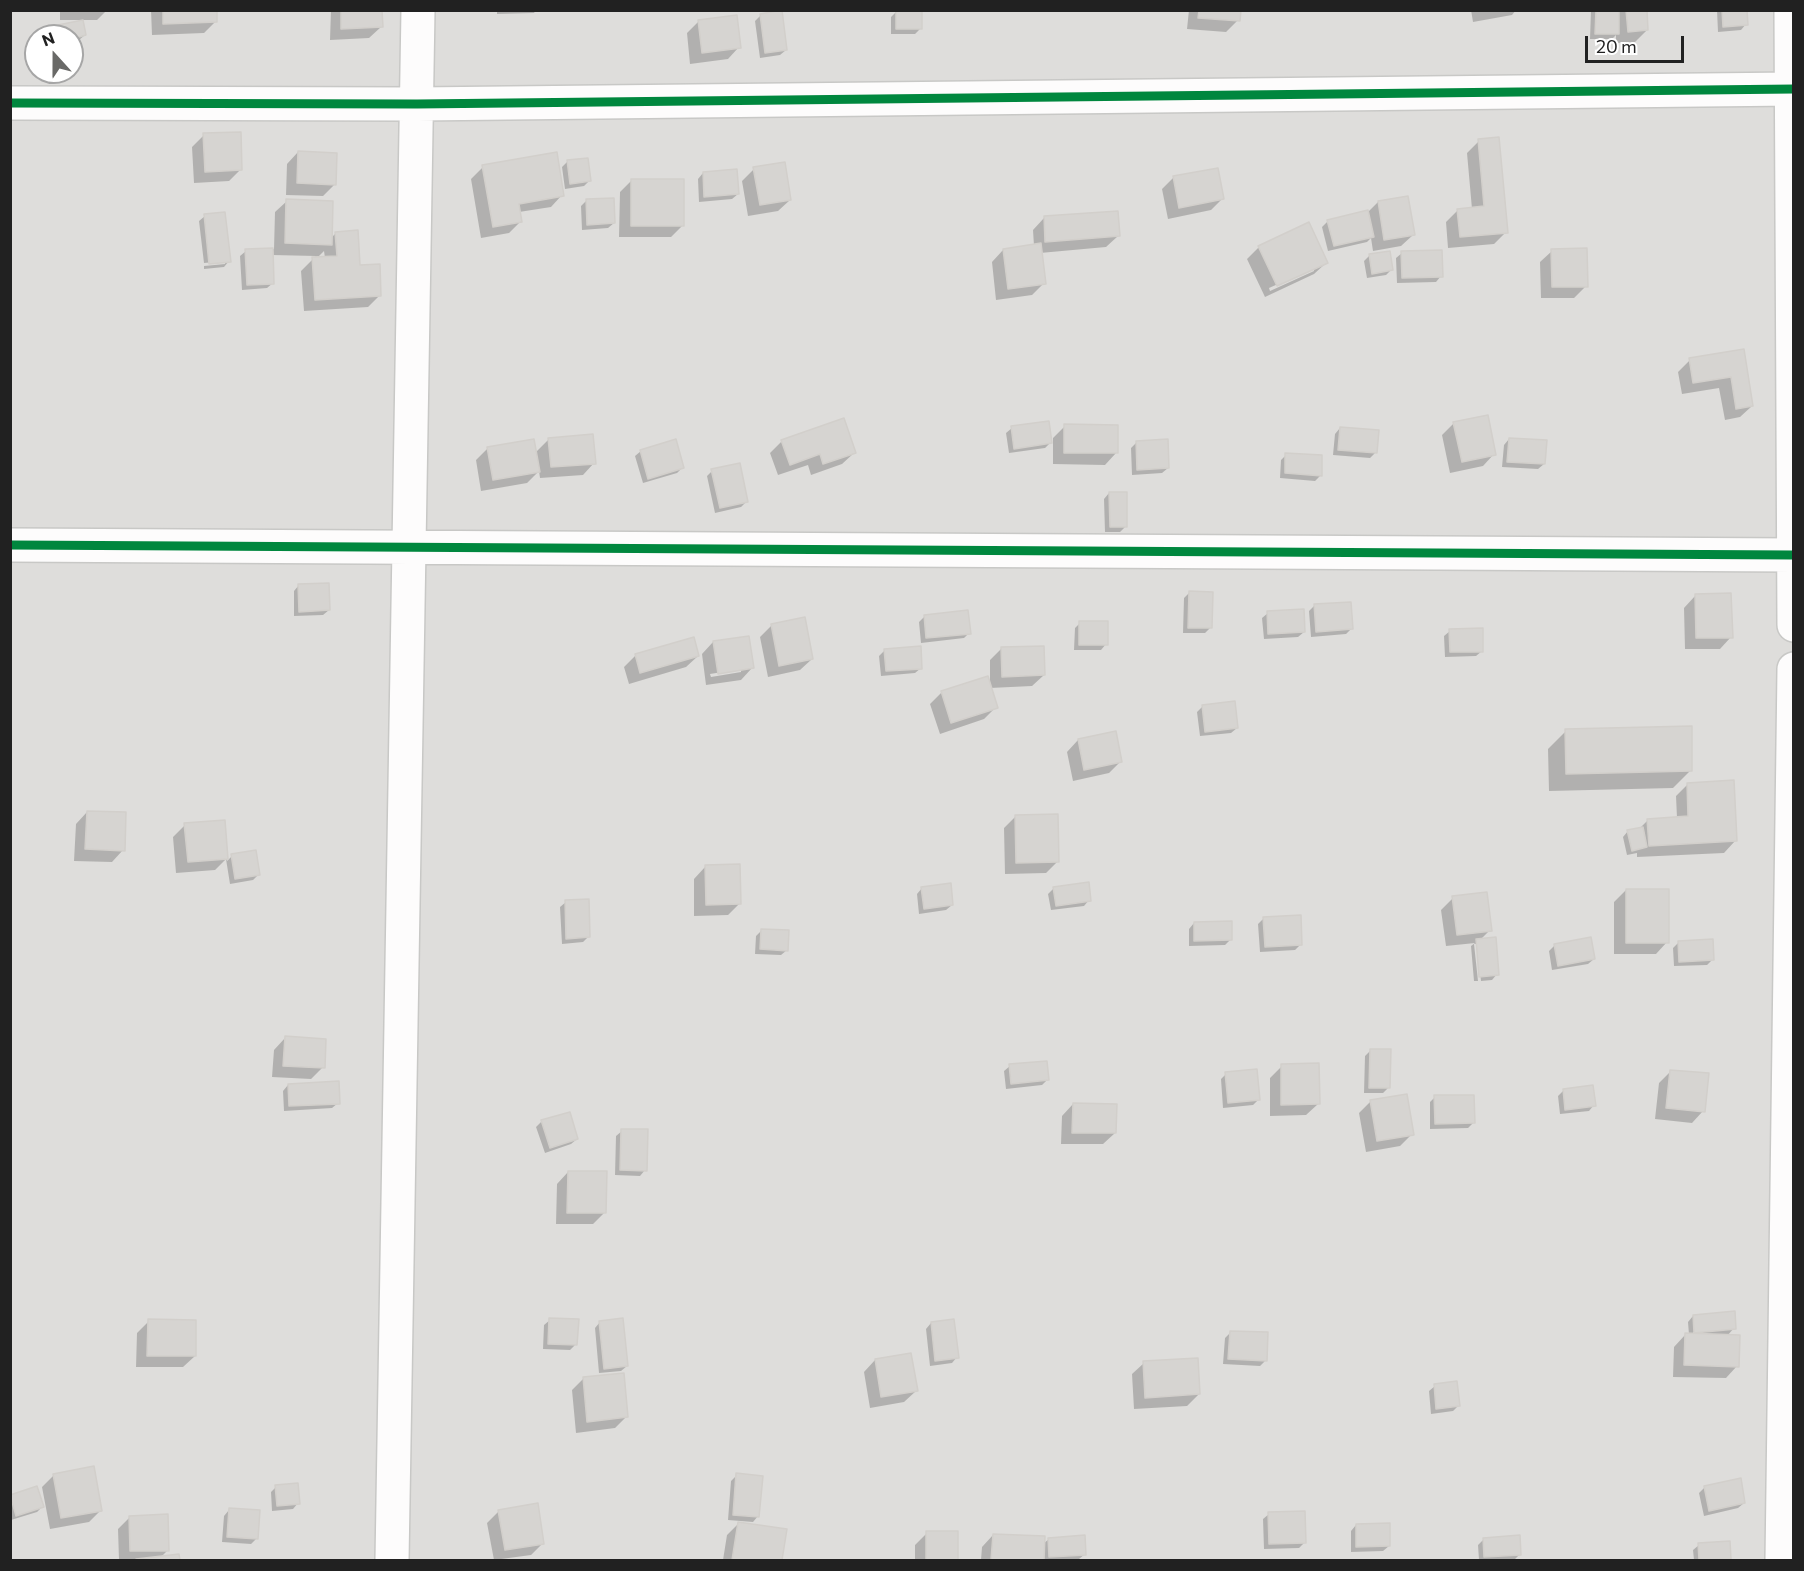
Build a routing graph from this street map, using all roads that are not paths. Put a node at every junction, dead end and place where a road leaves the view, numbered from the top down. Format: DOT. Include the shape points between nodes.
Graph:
graph roads {
  1 [pos="418,10"];
  2 [pos="1791,10"];
  3 [pos="1792,89"];
  4 [pos="10,103"];
  5 [pos="417,104"];
  6 [pos="10,545"];
  7 [pos="409,548"];
  8 [pos="1793,555"];
  9 [pos="1794,625"];
  10 [pos="1794,669"];
  11 [pos="392,1560"];
  12 [pos="1782,1560"];
  1 -- 5 [label="street"];
  2 -- 3 [label="street"];
  3 -- 5 [label="street"];
  3 -- 8 [label="street"];
  4 -- 5 [label="street"];
  5 -- 7 [label="street"];
  6 -- 7 [label="street"];
  7 -- 8 [label="street"];
  7 -- 11 [label="street"];
  8 -- 9 [label="street"];
  10 -- 12 [label="street"];
}
